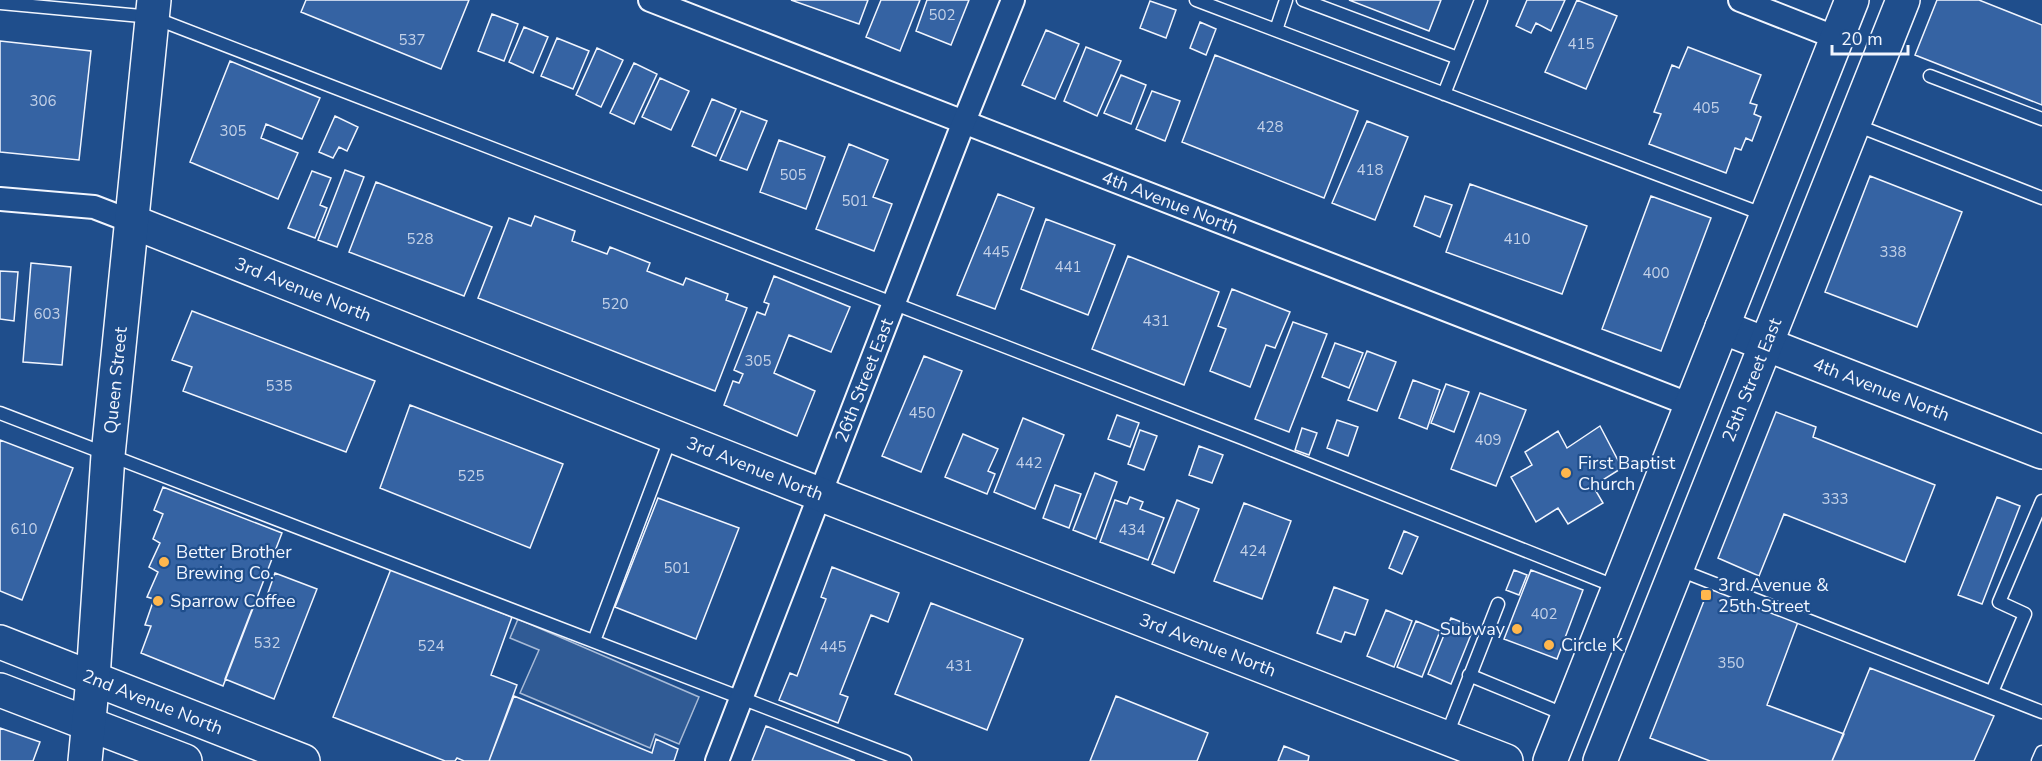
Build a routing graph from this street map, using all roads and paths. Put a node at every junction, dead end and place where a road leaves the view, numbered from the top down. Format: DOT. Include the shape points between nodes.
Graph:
graph roads {
  1 [pos="650,0"];
  2 [pos="1013,0"];
  3 [pos="1196,0"];
  4 [pos="1286,0"];
  5 [pos="1303,0"];
  6 [pos="1480,0"];
  7 [pos="1740,0"];
  8 [pos="1852,0"];
  9 [pos="1903,0"];
  10 [pos="0,3"];
  11 [pos="153,9"];
  12 [pos="1276,30"];
  13 [pos="1837,38"];
  14 [pos="1458,58"];
  15 [pos="1930,75"];
  16 [pos="1444,94"];
  17 [pos="2042,119"];
  18 [pos="963,124"];
  19 [pos="1853,124"];
  20 [pos="2042,198"];
  21 [pos="0,199"];
  22 [pos="1766,215"];
  23 [pos="133,222"];
  24 [pos="893,305"];
  25 [pos="1722,327"];
  26 [pos="1767,344"];
  27 [pos="1690,405"];
  28 [pos="0,413"];
  29 [pos="672,436"];
  30 [pos="2042,452"];
  31 [pos="108,455"];
  32 [pos="820,495"];
  33 [pos="2042,501"];
  34 [pos="1677,569"];
  35 [pos="1618,587"];
  36 [pos="1498,604"];
  37 [pos="594,641"];
  38 [pos="0,642"];
  39 [pos="1469,675"];
  40 [pos="93,678"];
  41 [pos="0,690"];
  42 [pos="1992,692"];
  43 [pos="742,697"];
  44 [pos="2042,712"];
  45 [pos="1567,716"];
  46 [pos="89,724"];
  47 [pos="1446,738"];
  48 [pos="2042,752"];
  49 [pos="85,761"];
  50 [pos="185,761"];
  51 [pos="303,761"];
  52 [pos="717,761"];
  53 [pos="905,761"];
  54 [pos="1506,761"];
  55 [pos="1550,761"];
  56 [pos="1600,761"];
  57 [pos="2038,761"];
  1 -- 18 [label="street, 4th Avenue North"];
  2 -- 18 [label="street, 26th Street East"];
  3 -- 12 [label="lane"];
  4 -- 12 [label="lane"];
  5 -- 14 [label="lane"];
  6 -- 14 [label="lane"];
  7 -- 13 [label="street"];
  8 -- 13 [label="main road"];
  9 -- 19 [label="main road, 25th Street East"];
  10 -- 11 [label="lane"];
  11 -- 23 [label="main road, Queen Street"];
  11 -- 24 [label="lane"];
  12 -- 16 [label="lane"];
  13 -- 22 [label="main road"];
  14 -- 16 [label="lane"];
  15 -- 17 [label="lane"];
  16 -- 22 [label="lane"];
  18 -- 24 [label="street, 26th Street East"];
  18 -- 27 [label="street, 4th Avenue North"];
  19 -- 20 [label="lane"];
  19 -- 26 [label="main road, 25th Street East"];
  21 -- 23 [label="street, 3rd Avenue North" via="94,207"];
  22 -- 25 [label="main road"];
  23 -- 29 [label="main road, 3rd Avenue North"];
  23 -- 31 [label="main road, Queen Street"];
  24 -- 32 [label="street, 26th Street East"];
  24 -- 35 [label="lane"];
  25 -- 26 [label="main road, 4th Avenue North"];
  25 -- 27 [label="main road"];
  26 -- 30 [label="main road, 4th Avenue North"];
  26 -- 34 [label="main road, 25th Street East"];
  27 -- 35 [label="main road"];
  28 -- 31 [label="lane"];
  29 -- 32 [label="main road, 3rd Avenue North"];
  29 -- 37 [label="lane"];
  31 -- 37 [label="lane"];
  31 -- 40 [label="main road, Queen Street"];
  32 -- 43 [label="street, 26th Street East"];
  32 -- 47 [label="main road, 3rd Avenue North"];
  33 -- 42 [label="lane" via="1999,602 2025,614"];
  34 -- 42 [label="lane"];
  34 -- 56 [label="main road, 25th Street East"];
  35 -- 45 [label="main road"];
  36 -- 39 [label="lane"];
  37 -- 43 [label="lane"];
  38 -- 40 [label="main road, 2nd Avenue North"];
  39 -- 45 [label="lane"];
  39 -- 47 [label="lane"];
  40 -- 46 [label="main road, Queen Street"];
  40 -- 51 [label="main road, 2nd Avenue North"];
  41 -- 46 [label="main road"];
  42 -- 44 [label="lane"];
  43 -- 52 [label="street, 26th Street East"];
  43 -- 53 [label="lane"];
  45 -- 55 [label="main road"];
  46 -- 49 [label="main road, Queen Street"];
  46 -- 50 [label="main road"];
  47 -- 54 [label="main road, 3rd Avenue North"];
  48 -- 57 [label="lane"];
}
